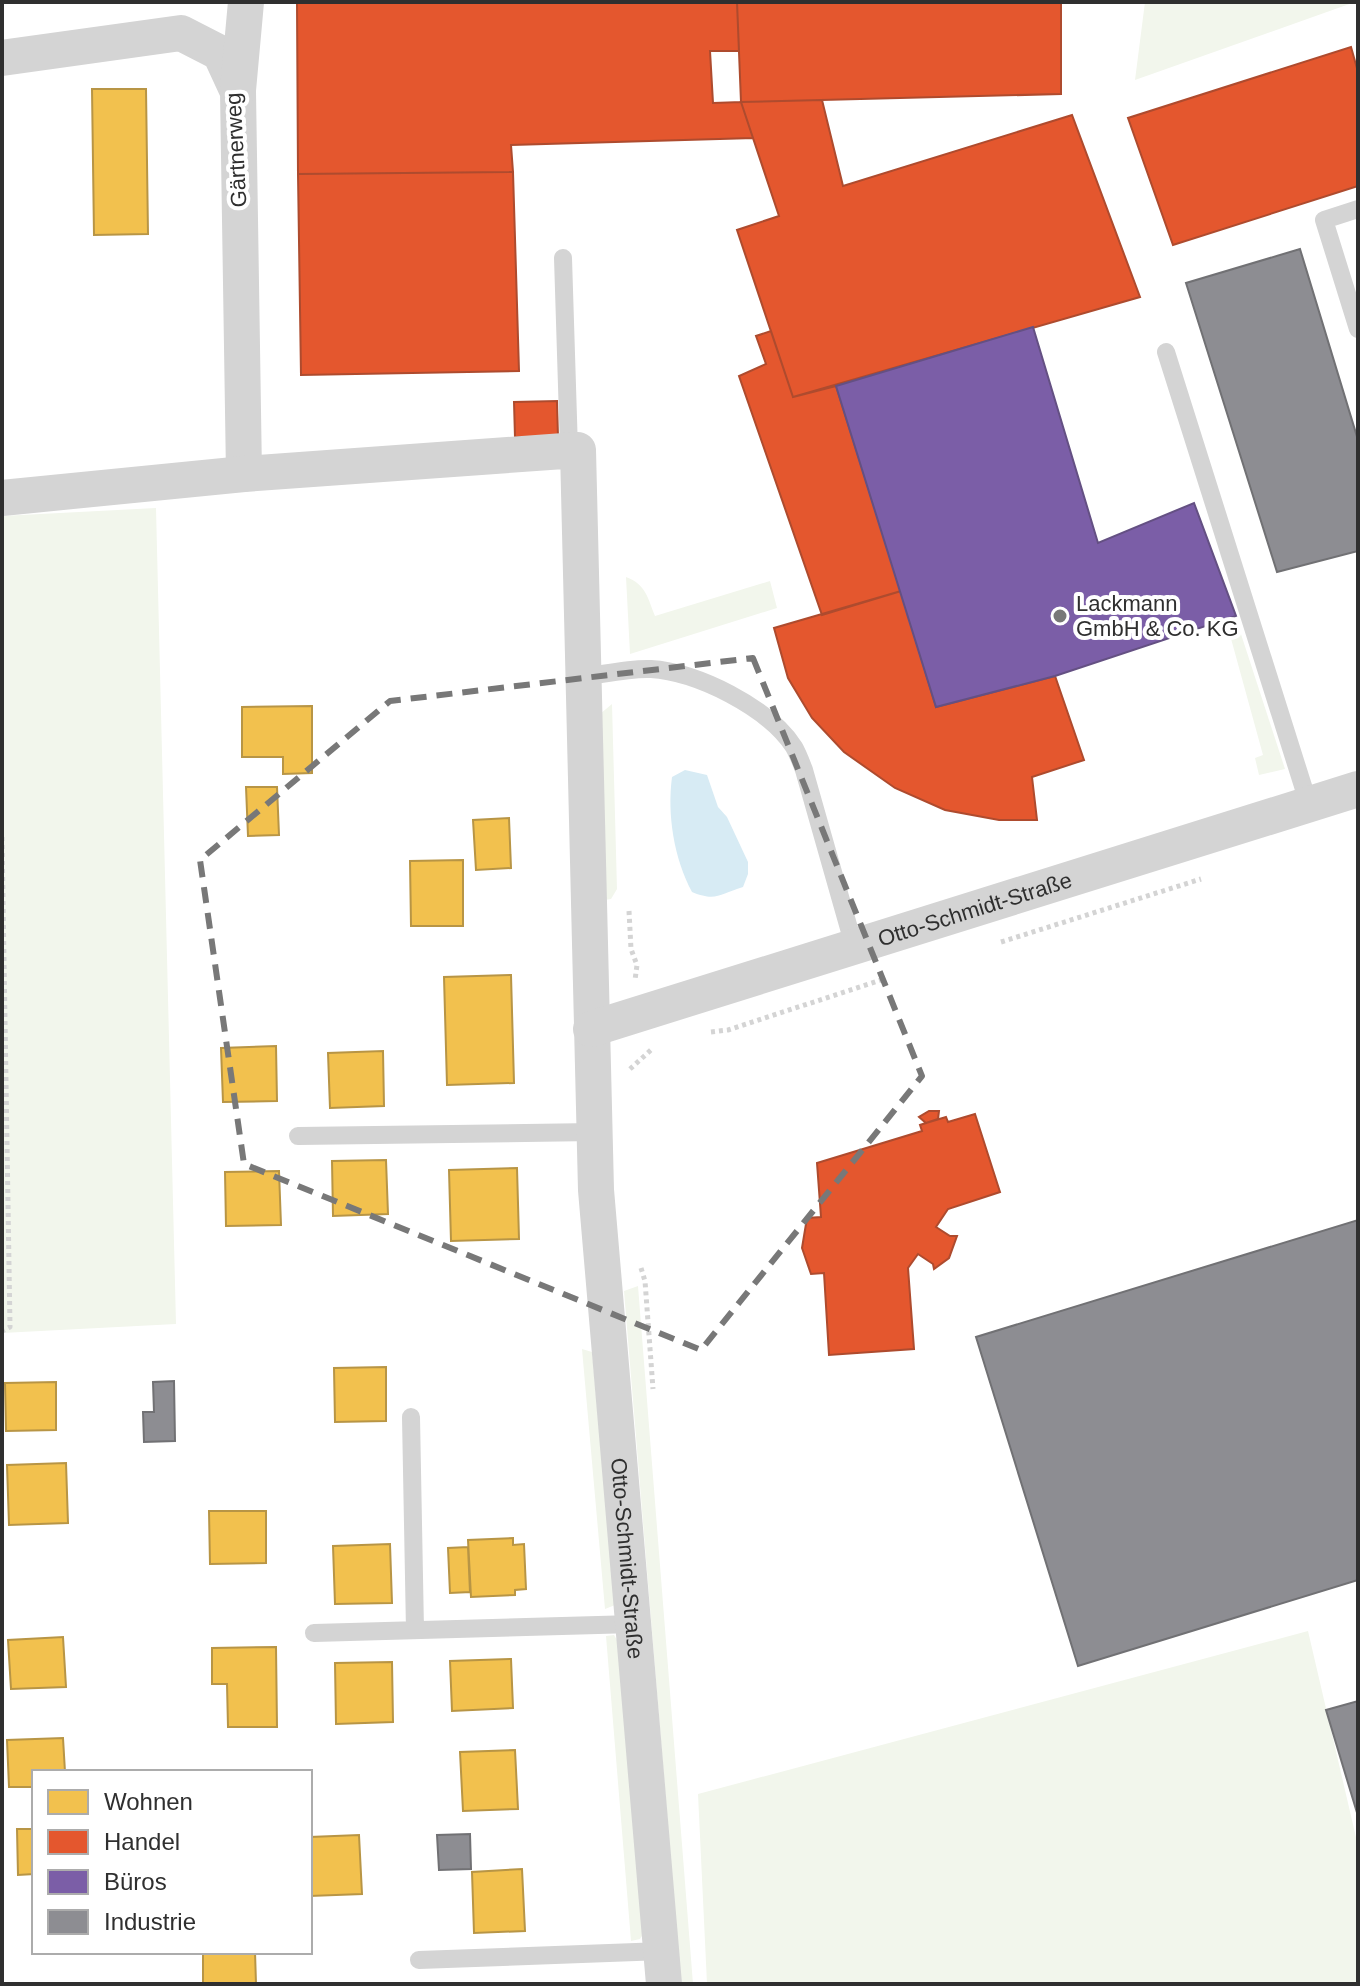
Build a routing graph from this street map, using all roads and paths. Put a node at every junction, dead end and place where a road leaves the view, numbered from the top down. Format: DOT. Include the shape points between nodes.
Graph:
graph roads {
  1 [pos="246,2"];
  2 [pos="2,58"];
  3 [pos="238,92"];
  4 [pos="1358,209"];
  5 [pos="563,258"];
  6 [pos="1358,329"];
  7 [pos="1166,352"];
  8 [pos="574,450"];
  9 [pos="244,474"];
  10 [pos="2,498"];
  11 [pos="583,677"];
  12 [pos="1358,789"];
  13 [pos="1309,805"];
  14 [pos="2,837"];
  15 [pos="1211,876"];
  16 [pos="3,895"];
  17 [pos="991,945"];
  18 [pos="854,946"];
  19 [pos="889,977"];
  20 [pos="591,1029"];
  21 [pos="707,1033"];
  22 [pos="655,1046"];
  23 [pos="626,1073"];
  24 [pos="595,1132"];
  25 [pos="298,1136"];
  26 [pos="2,1331"];
  27 [pos="411,1417"];
  28 [pos="634,1624"];
  29 [pos="415,1630"];
  30 [pos="314,1633"];
  31 [pos="419,1960"];
  32 [pos="663,1968"];
  1 -- 3 [label="street"];
  2 -- 3 [label="street, Gärtnerweg" via="181,33 220,53"];
  3 -- 9 [label="street, Gärtnerweg"];
  4 -- 6 [label="lane" via="1324,220"];
  5 -- 8 [label="lane"];
  7 -- 13 [label="lane"];
  8 -- 9 [label="street"];
  8 -- 11 [label="street, Otto-Schmidt-Straße"];
  9 -- 10 [label="street"];
  11 -- 18 [label="lane" via="638,670 673,673 736,697 770,722 793,745 804,770"];
  11 -- 20 [label="street, Otto-Schmidt-Straße"];
  12 -- 13 [label="street, Otto-Schmidt-Straße"];
  13 -- 18 [label="street, Otto-Schmidt-Straße"];
  14 -- 16 [label="path"];
  15 -- 17 [label="path"];
  16 -- 26 [label="path" via="10,1327"];
  18 -- 20 [label="street, Otto-Schmidt-Straße"];
  19 -- 21 [label="path"];
  20 -- 24 [label="street, Otto-Schmidt-Straße"];
  22 -- 23 [label="path"];
  24 -- 25 [label="lane"];
  24 -- 28 [label="street, Otto-Schmidt-Straße" via="601,1260"];
  27 -- 29 [label="lane"];
  28 -- 29 [label="lane"];
  28 -- 32 [label="street, Otto-Schmidt-Straße"];
  29 -- 30 [label="lane"];
  31 -- 32 [label="lane"];
}
